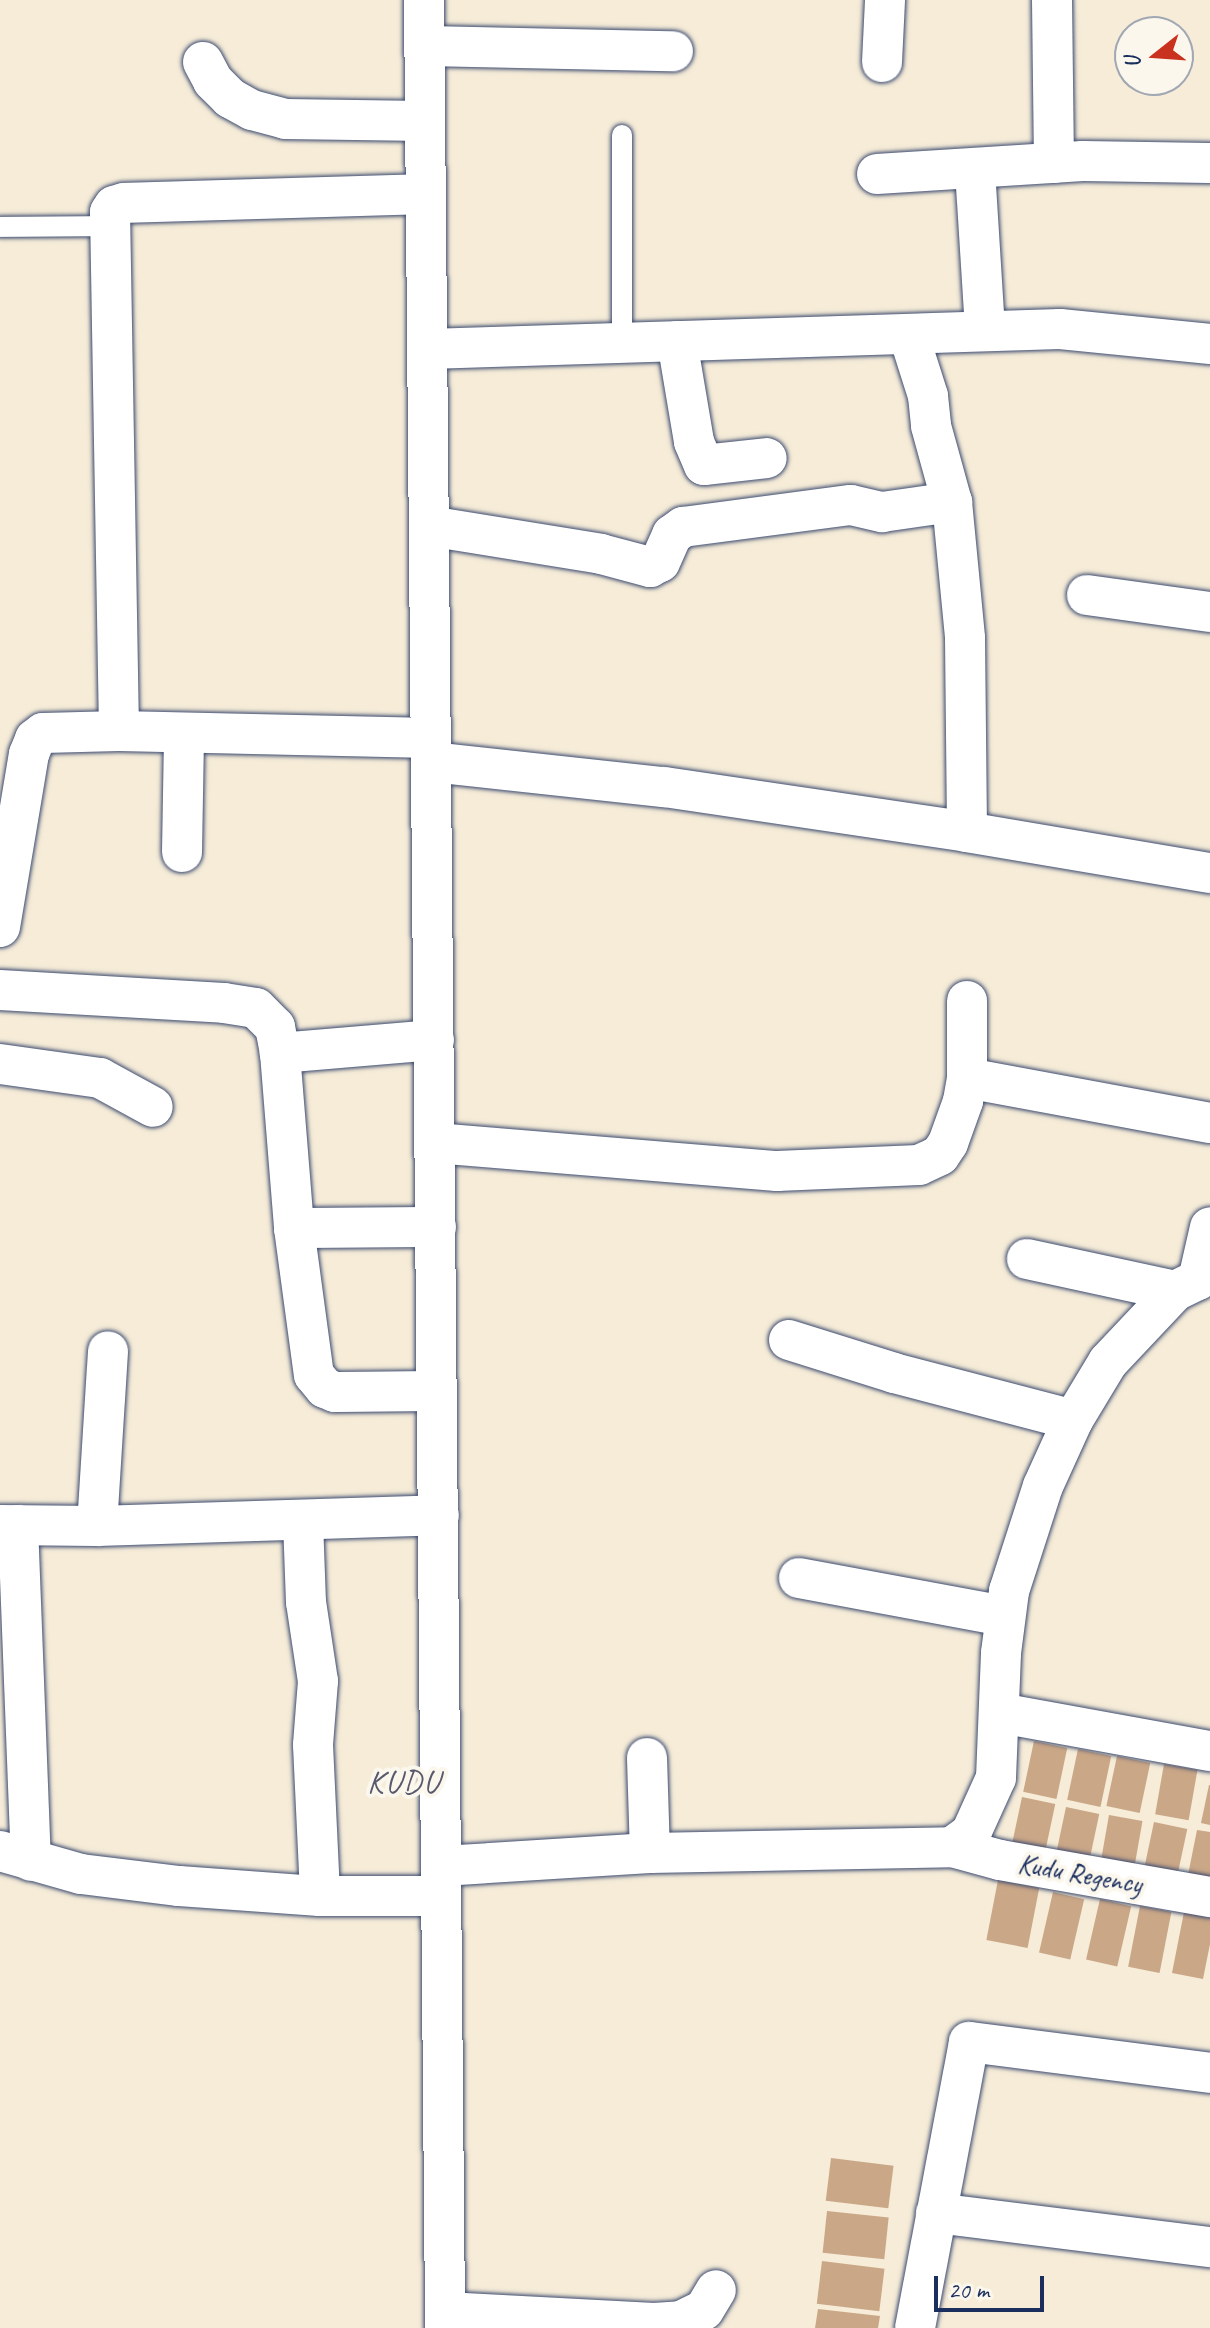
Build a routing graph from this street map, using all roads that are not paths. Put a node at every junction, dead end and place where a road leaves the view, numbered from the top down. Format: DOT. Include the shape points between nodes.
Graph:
graph roads {
  1 [pos="424,0"];
  2 [pos="885,0"];
  3 [pos="1052,0"];
  4 [pos="424,46"];
  5 [pos="673,51"];
  6 [pos="203,62"];
  7 [pos="882,62"];
  8 [pos="425,121"];
  9 [pos="622,135"];
  10 [pos="1054,163"];
  11 [pos="1210,163"];
  12 [pos="975,170"];
  13 [pos="877,174"];
  14 [pos="425,194"];
  15 [pos="110,226"];
  16 [pos="0,227"];
  17 [pos="985,331"];
  18 [pos="909,336"];
  19 [pos="622,341"];
  20 [pos="677,341"];
  21 [pos="1210,344"];
  22 [pos="428,349"];
  23 [pos="767,458"];
  24 [pos="704,465"];
  25 [pos="952,502"];
  26 [pos="719,521"];
  27 [pos="429,526"];
  28 [pos="1087,595"];
  29 [pos="1210,612"];
  30 [pos="119,731"];
  31 [pos="184,733"];
  32 [pos="432,750"];
  33 [pos="967,832"];
  34 [pos="182,852"];
  35 [pos="1210,873"];
  36 [pos="0,927"];
  37 [pos="0,990"];
  38 [pos="967,1001"];
  39 [pos="434,1040"];
  40 [pos="280,1053"];
  41 [pos="0,1064"];
  42 [pos="967,1078"];
  43 [pos="153,1107"];
  44 [pos="1210,1123"];
  45 [pos="435,1143"];
  46 [pos="436,1227"];
  47 [pos="1210,1227"];
  48 [pos="294,1228"];
  49 [pos="1027,1259"];
  50 [pos="1194,1285"];
  51 [pos="789,1340"];
  52 [pos="108,1351"];
  53 [pos="437,1391"];
  54 [pos="1073,1420"];
  55 [pos="439,1515"];
  56 [pos="303,1521"];
  57 [pos="9,1525"];
  58 [pos="97,1526"];
  59 [pos="799,1578"];
  60 [pos="1005,1616"];
  61 [pos="1000,1713"];
  62 [pos="1210,1751"];
  63 [pos="647,1758"];
  64 [pos="952,1847"];
  65 [pos="650,1853"];
  66 [pos="16,1856"];
  67 [pos="442,1881"];
  68 [pos="320,1896"];
  69 [pos="1210,1897"];
  70 [pos="1210,2073"];
  71 [pos="936,2213"];
  72 [pos="1210,2247"];
  73 [pos="716,2290"];
  74 [pos="445,2320"];
  75 [pos="925,2327"];
  1 -- 4 [label="street"];
  2 -- 7 [label="street"];
  3 -- 10 [label="street"];
  4 -- 5 [label="street"];
  4 -- 8 [label="street"];
  6 -- 8 [label="street" via="230,98 285,119"];
  8 -- 14 [label="street"];
  9 -- 19 [label="lane"];
  10 -- 11 [label="street"];
  10 -- 12 [label="street"];
  12 -- 13 [label="street"];
  12 -- 17 [label="street"];
  14 -- 15 [label="street" via="124,203 114,206"];
  14 -- 22 [label="street"];
  15 -- 16 [label="lane"];
  15 -- 30 [label="street"];
  17 -- 18 [label="street"];
  17 -- 21 [label="street" via="1060,329"];
  18 -- 20 [label="street"];
  18 -- 25 [label="street"];
  19 -- 20 [label="street"];
  19 -- 22 [label="street"];
  20 -- 24 [label="street" via="694,442"];
  22 -- 27 [label="street"];
  23 -- 24 [label="street"];
  24 -- 26 [label="street"];
  25 -- 26 [label="street" via="882,512 851,505"];
  25 -- 33 [label="street" via="965,638"];
  26 -- 27 [label="street" via="675,532 660,562 650,567"];
  27 -- 32 [label="street"];
  28 -- 29 [label="street"];
  30 -- 31 [label="street"];
  30 -- 36 [label="street" via="52,731 35,739"];
  31 -- 32 [label="street"];
  31 -- 34 [label="street"];
  32 -- 33 [label="street"];
  32 -- 39 [label="street"];
  33 -- 35 [label="street"];
  37 -- 40 [label="street" via="256,1008 275,1027"];
  38 -- 42 [label="street"];
  39 -- 40 [label="street"];
  39 -- 45 [label="street"];
  40 -- 48 [label="street"];
  41 -- 43 [label="street" via="100,1078"];
  42 -- 44 [label="street"];
  42 -- 45 [label="street" via="948,1143 940,1155 919,1165 777,1171"];
  45 -- 46 [label="street"];
  46 -- 48 [label="street"];
  46 -- 53 [label="street"];
  47 -- 50 [label="street"];
  48 -- 53 [label="street" via="314,1375 325,1388"];
  49 -- 50 [label="street"];
  50 -- 54 [label="street" via="1108,1362"];
  51 -- 54 [label="street"];
  52 -- 58 [label="street"];
  53 -- 55 [label="street"];
  54 -- 60 [label="street" via="1043,1486"];
  55 -- 56 [label="street"];
  55 -- 67 [label="street"];
  56 -- 58 [label="street"];
  56 -- 68 [label="street" via="306,1602 318,1681 313,1745"];
  57 -- 58 [label="street"];
  57 -- 66 [label="street"];
  59 -- 60 [label="street"];
  60 -- 61 [label="street"];
  61 -- 62 [label="street"];
  61 -- 64 [label="street" via="996,1778 971,1833"];
  63 -- 65 [label="street"];
  64 -- 65 [label="street, Kudu Regency"];
  64 -- 69 [label="street, Kudu Regency"];
  65 -- 67 [label="street, Kudu Regency"];
  66 -- 68 [label="street, Kudu Regency" via="81,1874"];
  67 -- 68 [label="street, Kudu Regency"];
  67 -- 74 [label="street"];
  70 -- 71 [label="street" via="969,2042"];
  71 -- 72 [label="street"];
  71 -- 75 [label="street"];
  73 -- 74 [label="street" via="704,2310 681,2321"];
}
